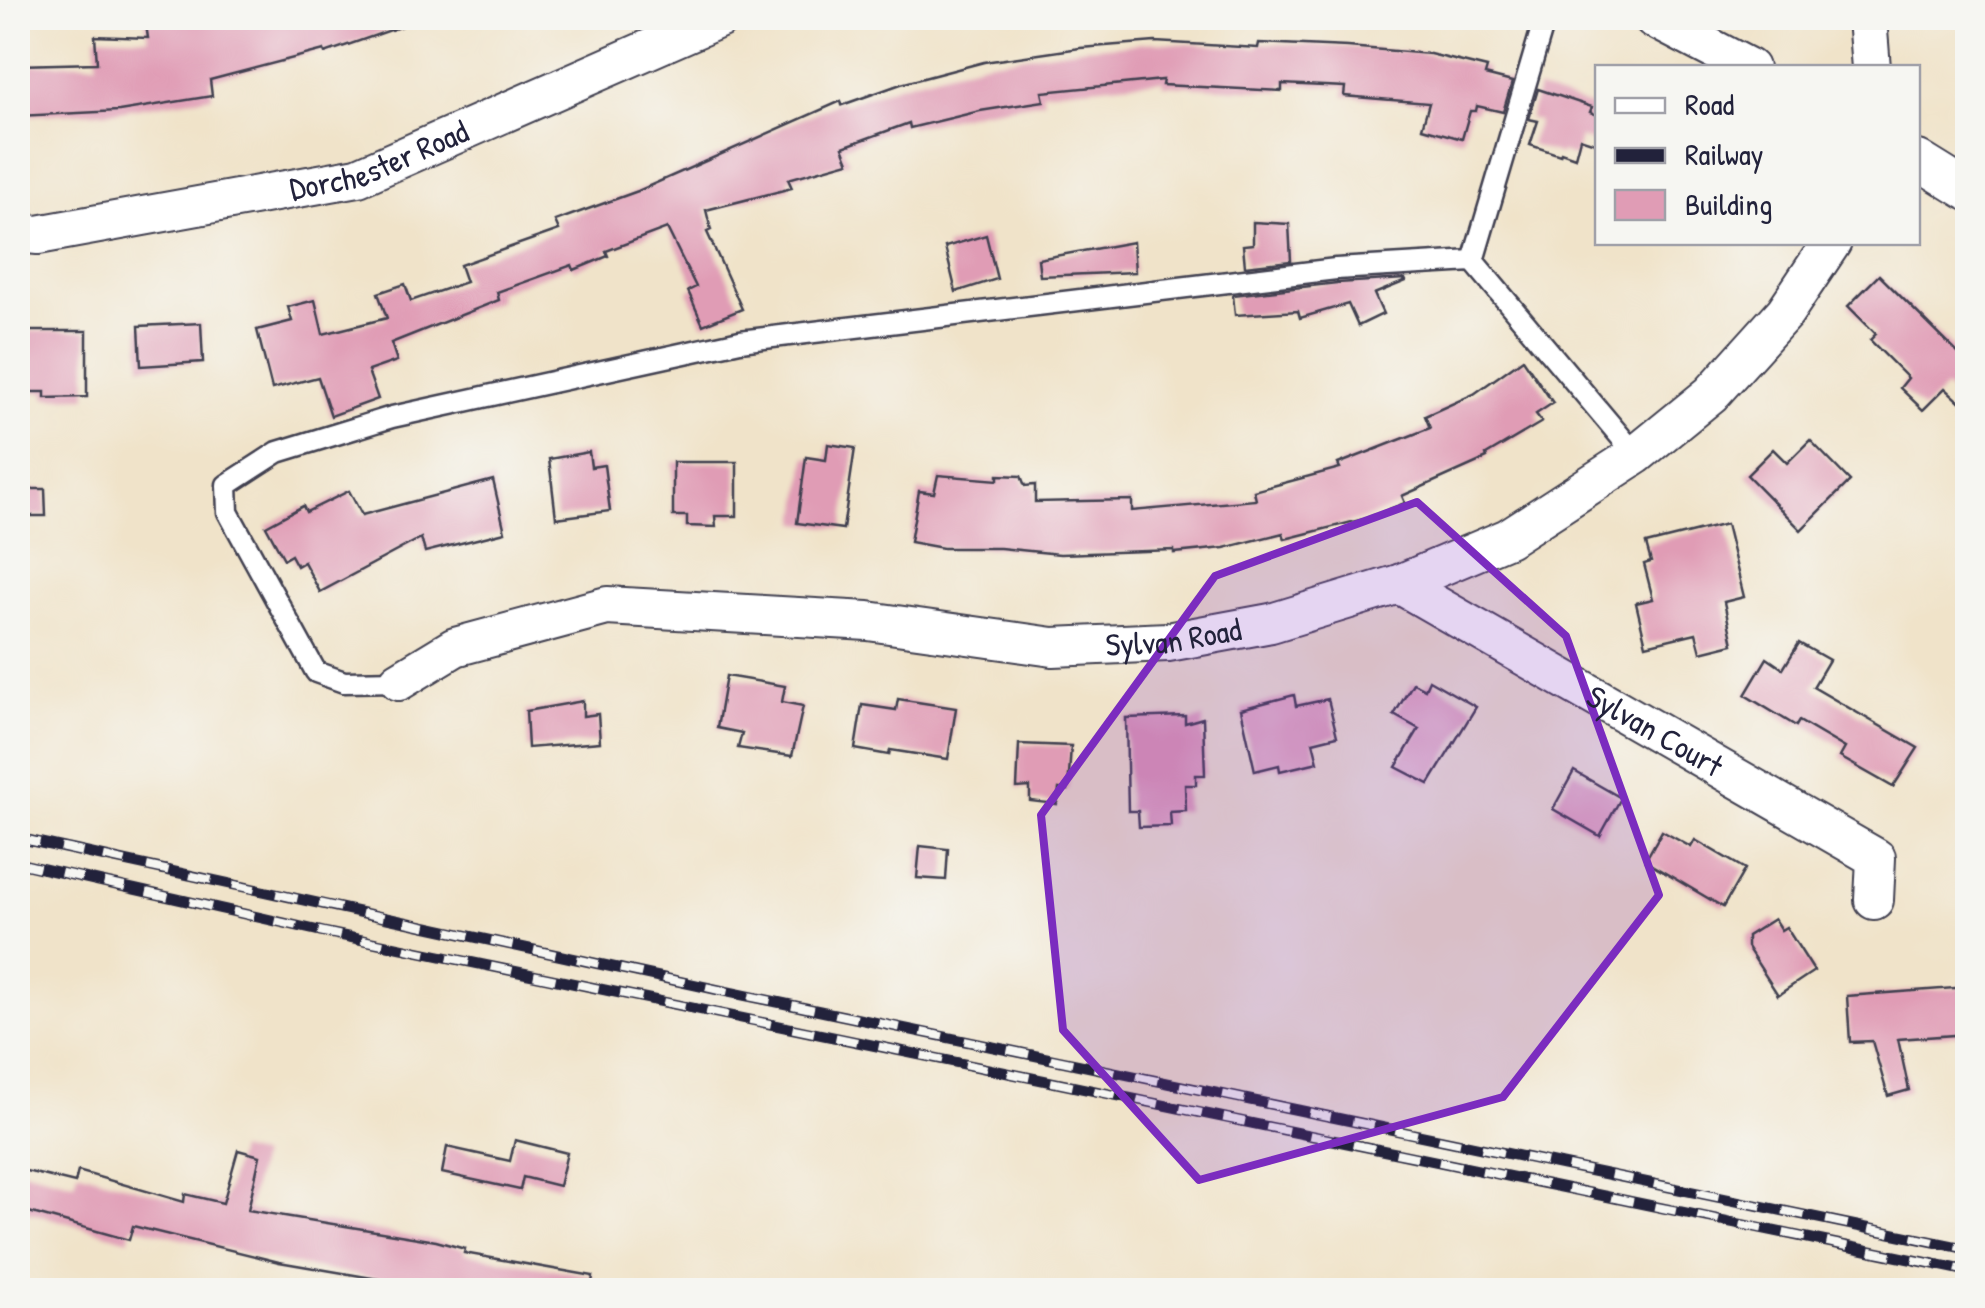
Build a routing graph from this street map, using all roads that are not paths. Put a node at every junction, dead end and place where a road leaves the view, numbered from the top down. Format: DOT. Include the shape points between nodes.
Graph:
graph roads {
  1 [pos="720,18"];
  2 [pos="1545,18"];
  3 [pos="1653,18"];
  4 [pos="1867,18"];
  5 [pos="1743,65"];
  6 [pos="1871,65"];
  7 [pos="1920,161"];
  8 [pos="1968,191"];
  9 [pos="18,234"];
  10 [pos="1830,245"];
  11 [pos="1474,261"];
  12 [pos="1636,454"];
  13 [pos="1399,584"];
  14 [pos="399,681"];
  15 [pos="1874,900"];
  1 -- 9 [label="street, Dorchester Road" via="358,177"];
  2 -- 11 [label="lane"];
  3 -- 5 [label="street"];
  4 -- 6 [label="street"];
  7 -- 8 [label="street"];
  10 -- 12 [label="street, Sylvan Road" via="1785,312 1710,394"];
  11 -- 12 [label="lane"];
  11 -- 14 [label="lane" via="1336,269 740,341 392,417 278,452 227,485 228,512 316,672 344,682"];
  12 -- 13 [label="street, Sylvan Road" via="1508,538"];
  13 -- 14 [label="street, Sylvan Road" via="1271,623 1185,639 1053,646 868,621 607,606 456,647"];
  13 -- 15 [label="street, Sylvan Court" via="1876,858"];
}
